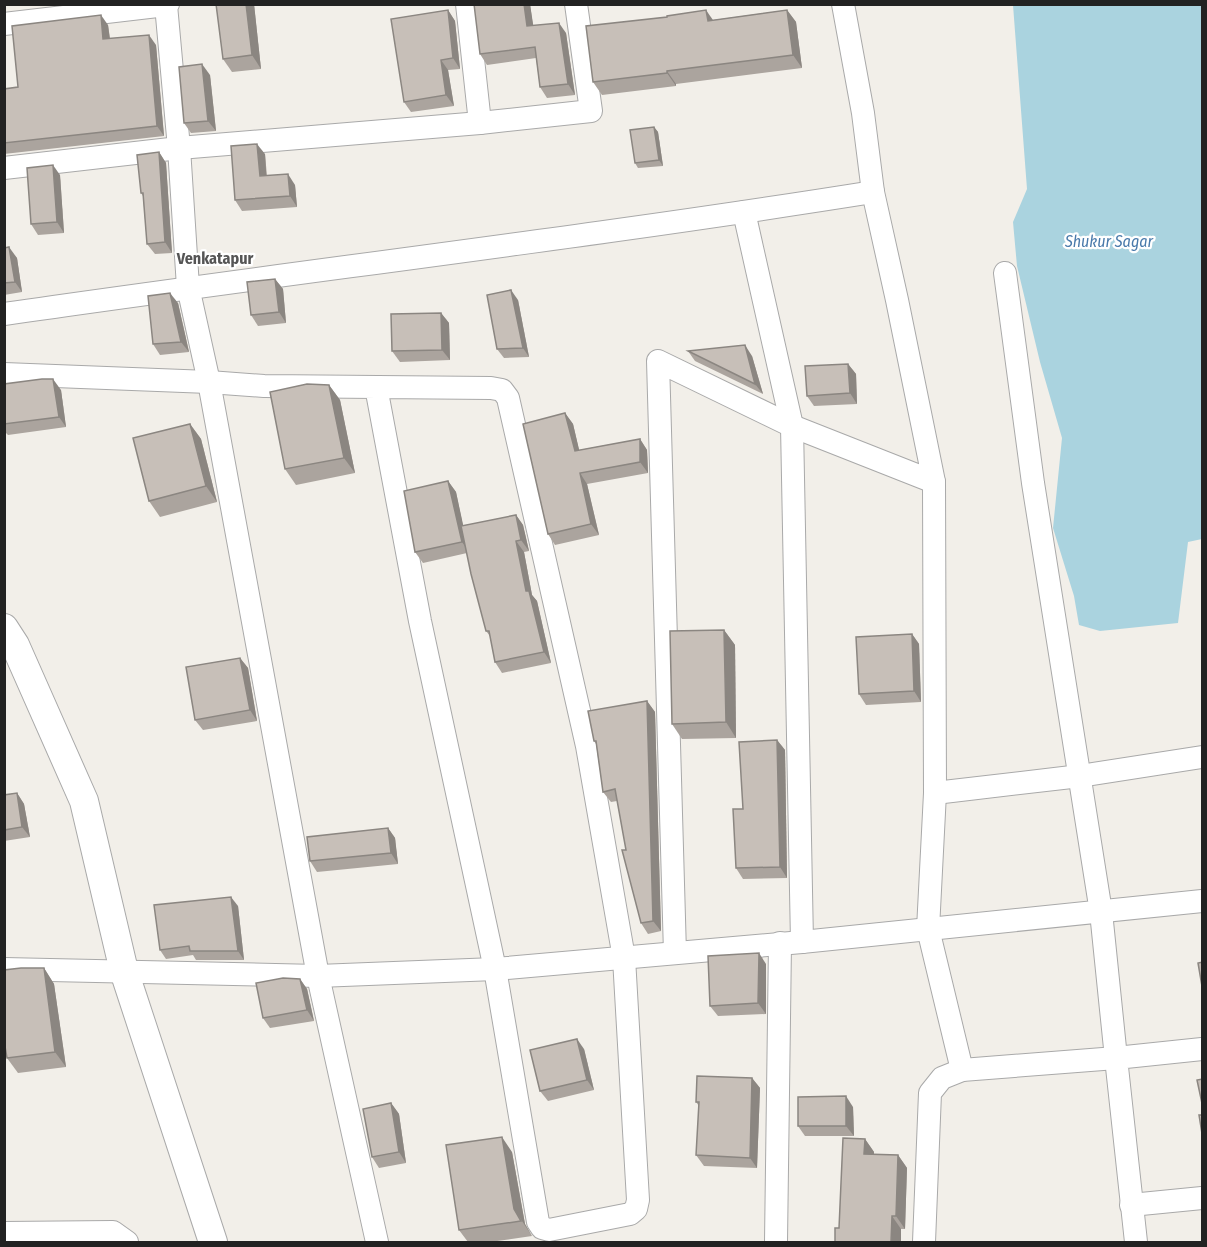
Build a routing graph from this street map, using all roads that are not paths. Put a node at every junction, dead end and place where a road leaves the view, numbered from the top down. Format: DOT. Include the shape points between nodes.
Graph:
graph roads {
  1 [pos="467,4"];
  2 [pos="576,4"];
  3 [pos="843,4"];
  4 [pos="167,5"];
  5 [pos="4,24"];
  6 [pos="480,123"];
  7 [pos="179,148"];
  8 [pos="4,168"];
  9 [pos="873,192"];
  10 [pos="744,212"];
  11 [pos="1005,273"];
  12 [pos="188,287"];
  13 [pos="4,314"];
  14 [pos="4,374"];
  15 [pos="209,382"];
  16 [pos="376,387"];
  17 [pos="792,426"];
  18 [pos="934,482"];
  19 [pos="4,628"];
  20 [pos="1203,758"];
  21 [pos="1080,776"];
  22 [pos="935,793"];
  23 [pos="1203,902"];
  24 [pos="1101,912"];
  25 [pos="928,929"];
  26 [pos="791,942"];
  27 [pos="675,953"];
  28 [pos="624,958"];
  29 [pos="4,969"];
  30 [pos="495,969"];
  31 [pos="124,971"];
  32 [pos="318,976"];
  33 [pos="1203,1049"];
  34 [pos="1116,1058"];
  35 [pos="962,1070"];
  36 [pos="1203,1198"];
  37 [pos="1131,1205"];
  38 [pos="4,1233"];
  39 [pos="127,1242"];
  40 [pos="213,1242"];
  41 [pos="377,1242"];
  42 [pos="776,1242"];
  43 [pos="924,1242"];
  44 [pos="1136,1242"];
  1 -- 6 [label="street"];
  2 -- 6 [label="street" via="591,111"];
  3 -- 9 [label="street"];
  4 -- 5 [label="street"];
  4 -- 7 [label="street"];
  6 -- 7 [label="street"];
  7 -- 8 [label="street"];
  7 -- 12 [label="street"];
  9 -- 10 [label="street"];
  9 -- 18 [label="street"];
  10 -- 12 [label="street"];
  10 -- 17 [label="street"];
  11 -- 21 [label="street" via="1033,483"];
  12 -- 13 [label="street"];
  12 -- 15 [label="street"];
  14 -- 15 [label="street"];
  15 -- 16 [label="street"];
  15 -- 32 [label="street"];
  16 -- 28 [label="street" via="491,388 502,390 508,398 587,746"];
  16 -- 30 [label="street" via="420,621"];
  17 -- 18 [label="street"];
  17 -- 26 [label="street"];
  17 -- 27 [label="street" via="658,361"];
  18 -- 22 [label="street"];
  19 -- 31 [label="street" via="84,801"];
  20 -- 21 [label="street"];
  21 -- 22 [label="street"];
  21 -- 24 [label="street"];
  22 -- 25 [label="street"];
  23 -- 24 [label="street"];
  24 -- 25 [label="street"];
  24 -- 34 [label="street"];
  25 -- 26 [label="street"];
  25 -- 35 [label="street"];
  26 -- 27 [label="street"];
  26 -- 42 [label="street"];
  27 -- 28 [label="street"];
  28 -- 30 [label="street"];
  28 -- 30 [label="street" via="636,1209 630,1214 549,1230 538,1222"];
  29 -- 31 [label="street"];
  30 -- 32 [label="street"];
  31 -- 32 [label="street"];
  31 -- 40 [label="street"];
  32 -- 41 [label="street"];
  33 -- 34 [label="street"];
  34 -- 35 [label="street"];
  34 -- 37 [label="street"];
  35 -- 43 [label="street" via="942,1078 930,1093"];
  36 -- 37 [label="street"];
  37 -- 44 [label="street"];
  38 -- 39 [label="street" via="113,1232"];
}
